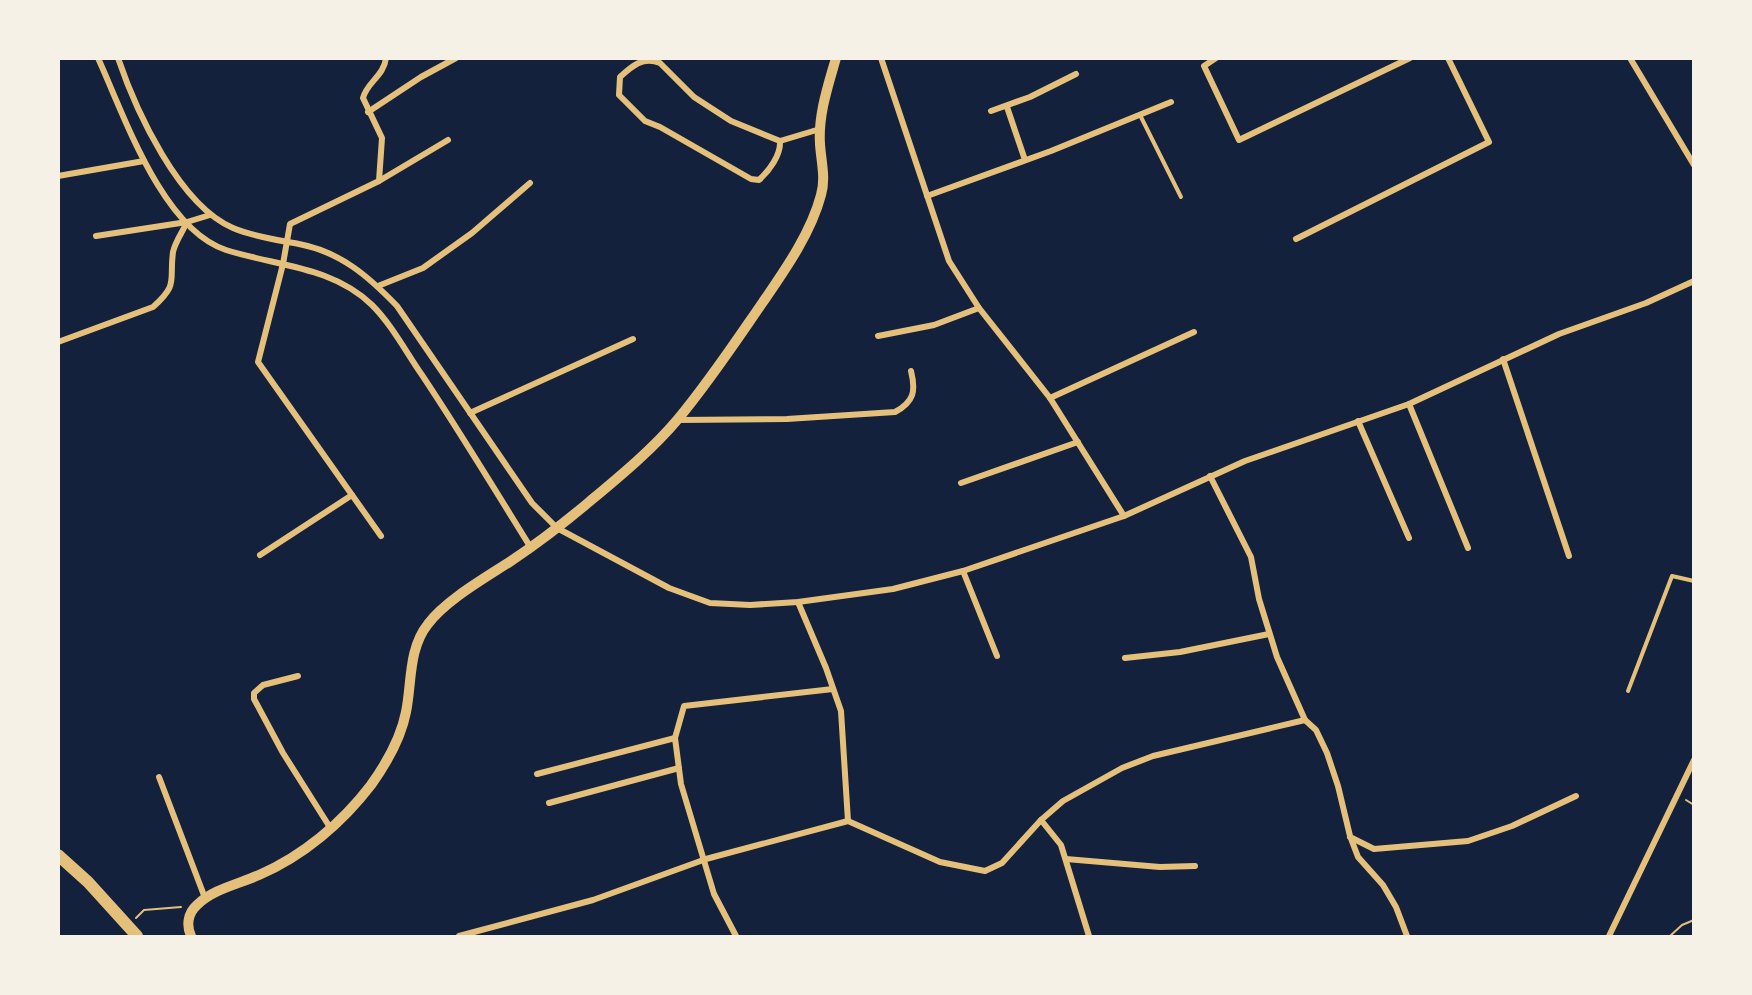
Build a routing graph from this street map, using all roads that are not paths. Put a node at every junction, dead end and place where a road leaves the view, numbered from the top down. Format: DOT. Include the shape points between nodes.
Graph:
graph roads {
  1 [pos="98,58"];
  2 [pos="118,58"];
  3 [pos="386,58"];
  4 [pos="456,58"];
  5 [pos="836,58"];
  6 [pos="881,58"];
  7 [pos="1216,58"];
  8 [pos="1410,58"];
  9 [pos="1448,58"];
  10 [pos="1630,58"];
  11 [pos="1076,74"];
  12 [pos="1171,102"];
  13 [pos="1007,107"];
  14 [pos="991,111"];
  15 [pos="368,112"];
  16 [pos="1140,115"];
  17 [pos="821,129"];
  18 [pos="448,140"];
  19 [pos="780,141"];
  20 [pos="144,160"];
  21 [pos="1024,160"];
  22 [pos="1694,165"];
  23 [pos="58,176"];
  24 [pos="379,181"];
  25 [pos="530,183"];
  26 [pos="927,196"];
  27 [pos="1181,197"];
  28 [pos="210,215"];
  29 [pos="187,222"];
  30 [pos="96,236"];
  31 [pos="1296,239"];
  32 [pos="288,242"];
  33 [pos="283,264"];
  34 [pos="1694,281"];
  35 [pos="378,286"];
  36 [pos="980,308"];
  37 [pos="1194,332"];
  38 [pos="878,336"];
  39 [pos="633,339"];
  40 [pos="58,342"];
  41 [pos="1503,358"];
  42 [pos="911,371"];
  43 [pos="1050,398"];
  44 [pos="1409,404"];
  45 [pos="470,412"];
  46 [pos="677,420"];
  47 [pos="1358,421"];
  48 [pos="1078,442"];
  49 [pos="1210,476"];
  50 [pos="960,483"];
  51 [pos="352,495"];
  52 [pos="1124,516"];
  53 [pos="557,528"];
  54 [pos="381,536"];
  55 [pos="1409,538"];
  56 [pos="531,548"];
  57 [pos="1468,548"];
  58 [pos="260,555"];
  59 [pos="1569,556"];
  60 [pos="963,571"];
  61 [pos="1694,581"];
  62 [pos="798,602"];
  63 [pos="1269,634"];
  64 [pos="997,656"];
  65 [pos="1125,658"];
  66 [pos="298,676"];
  67 [pos="833,689"];
  68 [pos="1628,691"];
  69 [pos="1305,720"];
  70 [pos="675,738"];
  71 [pos="1694,760"];
  72 [pos="679,768"];
  73 [pos="537,774"];
  74 [pos="159,777"];
  75 [pos="1576,796"];
  76 [pos="549,803"];
  77 [pos="1041,820"];
  78 [pos="848,821"];
  79 [pos="331,829"];
  80 [pos="1350,836"];
  81 [pos="58,855"];
  82 [pos="706,859"];
  83 [pos="1066,859"];
  84 [pos="1195,867"];
  85 [pos="205,898"];
  86 [pos="137,936"];
  87 [pos="191,936"];
  88 [pos="459,936"];
  89 [pos="736,936"];
  90 [pos="1089,936"];
  91 [pos="1407,936"];
  92 [pos="1610,936"];
  1 -- 20 [label="street"];
  2 -- 28 [label="street" via="153,136 179,179"];
  3 -- 15 [label="street" via="383,71 363,98"];
  4 -- 15 [label="street"];
  5 -- 17 [label="street"];
  6 -- 26 [label="street"];
  7 -- 8 [label="street" via="1204,66 1239,140"];
  9 -- 31 [label="street" via="1489,142"];
  10 -- 22 [label="street"];
  11 -- 13 [label="street"];
  12 -- 16 [label="street"];
  13 -- 14 [label="street"];
  13 -- 21 [label="street"];
  15 -- 24 [label="street" via="382,138"];
  16 -- 21 [label="street"];
  16 -- 27 [label="lane"];
  17 -- 19 [label="street"];
  17 -- 46 [label="street" via="822,192 815,214 780,277"];
  18 -- 24 [label="street"];
  19 -- 19 [label="street" via="731,121 687,91 654,60 638,63 620,77 619,95 634,113 751,179 759,180 766,174 781,149"];
  20 -- 23 [label="street"];
  20 -- 29 [label="street" via="161,192"];
  21 -- 26 [label="street"];
  24 -- 32 [label="street" via="290,224"];
  25 -- 35 [label="street" via="472,234 423,268"];
  26 -- 36 [label="street" via="949,261"];
  28 -- 29 [label="street"];
  28 -- 32 [label="street" via="232,228"];
  29 -- 30 [label="street"];
  29 -- 33 [label="street" via="205,240 226,250"];
  29 -- 40 [label="street" via="173,251 174,275 164,297 153,307"];
  32 -- 33 [label="street"];
  32 -- 35 [label="street" via="342,258"];
  33 -- 51 [label="street" via="258,362"];
  33 -- 56 [label="street" via="321,273 350,288 372,306 462,435"];
  34 -- 41 [label="street"];
  35 -- 45 [label="street" via="397,306"];
  36 -- 38 [label="street" via="934,325"];
  36 -- 43 [label="street"];
  37 -- 43 [label="street"];
  39 -- 45 [label="street"];
  41 -- 44 [label="street"];
  41 -- 59 [label="street"];
  42 -- 46 [label="street" via="913,396 895,412 788,419"];
  43 -- 48 [label="street"];
  44 -- 47 [label="street"];
  44 -- 57 [label="street"];
  45 -- 53 [label="street" via="532,503"];
  46 -- 53 [label="street"];
  47 -- 49 [label="street"];
  47 -- 55 [label="street"];
  48 -- 50 [label="street"];
  48 -- 52 [label="street"];
  49 -- 52 [label="street"];
  49 -- 63 [label="street" via="1251,556"];
  51 -- 54 [label="street"];
  51 -- 58 [label="street"];
  52 -- 60 [label="street"];
  53 -- 56 [label="street"];
  53 -- 62 [label="street" via="669,588 710,603"];
  56 -- 79 [label="street" via="427,624 416,645 406,713 394,747 372,783"];
  60 -- 62 [label="street" via="893,589"];
  60 -- 64 [label="street"];
  61 -- 68 [label="lane" via="1672,576"];
  62 -- 67 [label="street"];
  63 -- 65 [label="street" via="1180,652"];
  63 -- 69 [label="street"];
  66 -- 79 [label="street" via="263,685 254,693 254,699"];
  67 -- 70 [label="street" via="684,706"];
  67 -- 78 [label="street" via="841,711"];
  69 -- 77 [label="street" via="1153,756 1064,801"];
  69 -- 80 [label="street" via="1316,730 1327,753"];
  70 -- 72 [label="street"];
  70 -- 73 [label="street"];
  71 -- 92 [label="street"];
  72 -- 76 [label="street"];
  72 -- 82 [label="street"];
  74 -- 85 [label="street"];
  75 -- 80 [label="street" via="1468,842 1374,849"];
  77 -- 78 [label="street" via="1002,862 985,871 940,862"];
  77 -- 83 [label="street" via="1061,845"];
  78 -- 82 [label="street"];
  79 -- 85 [label="street" via="262,874"];
  80 -- 91 [label="street" via="1358,857 1396,907"];
  81 -- 86 [label="main road"];
  82 -- 88 [label="street" via="593,900"];
  82 -- 89 [label="street" via="714,894"];
  83 -- 84 [label="street"];
  83 -- 90 [label="street"];
  85 -- 87 [label="street" via="189,916"];
}
